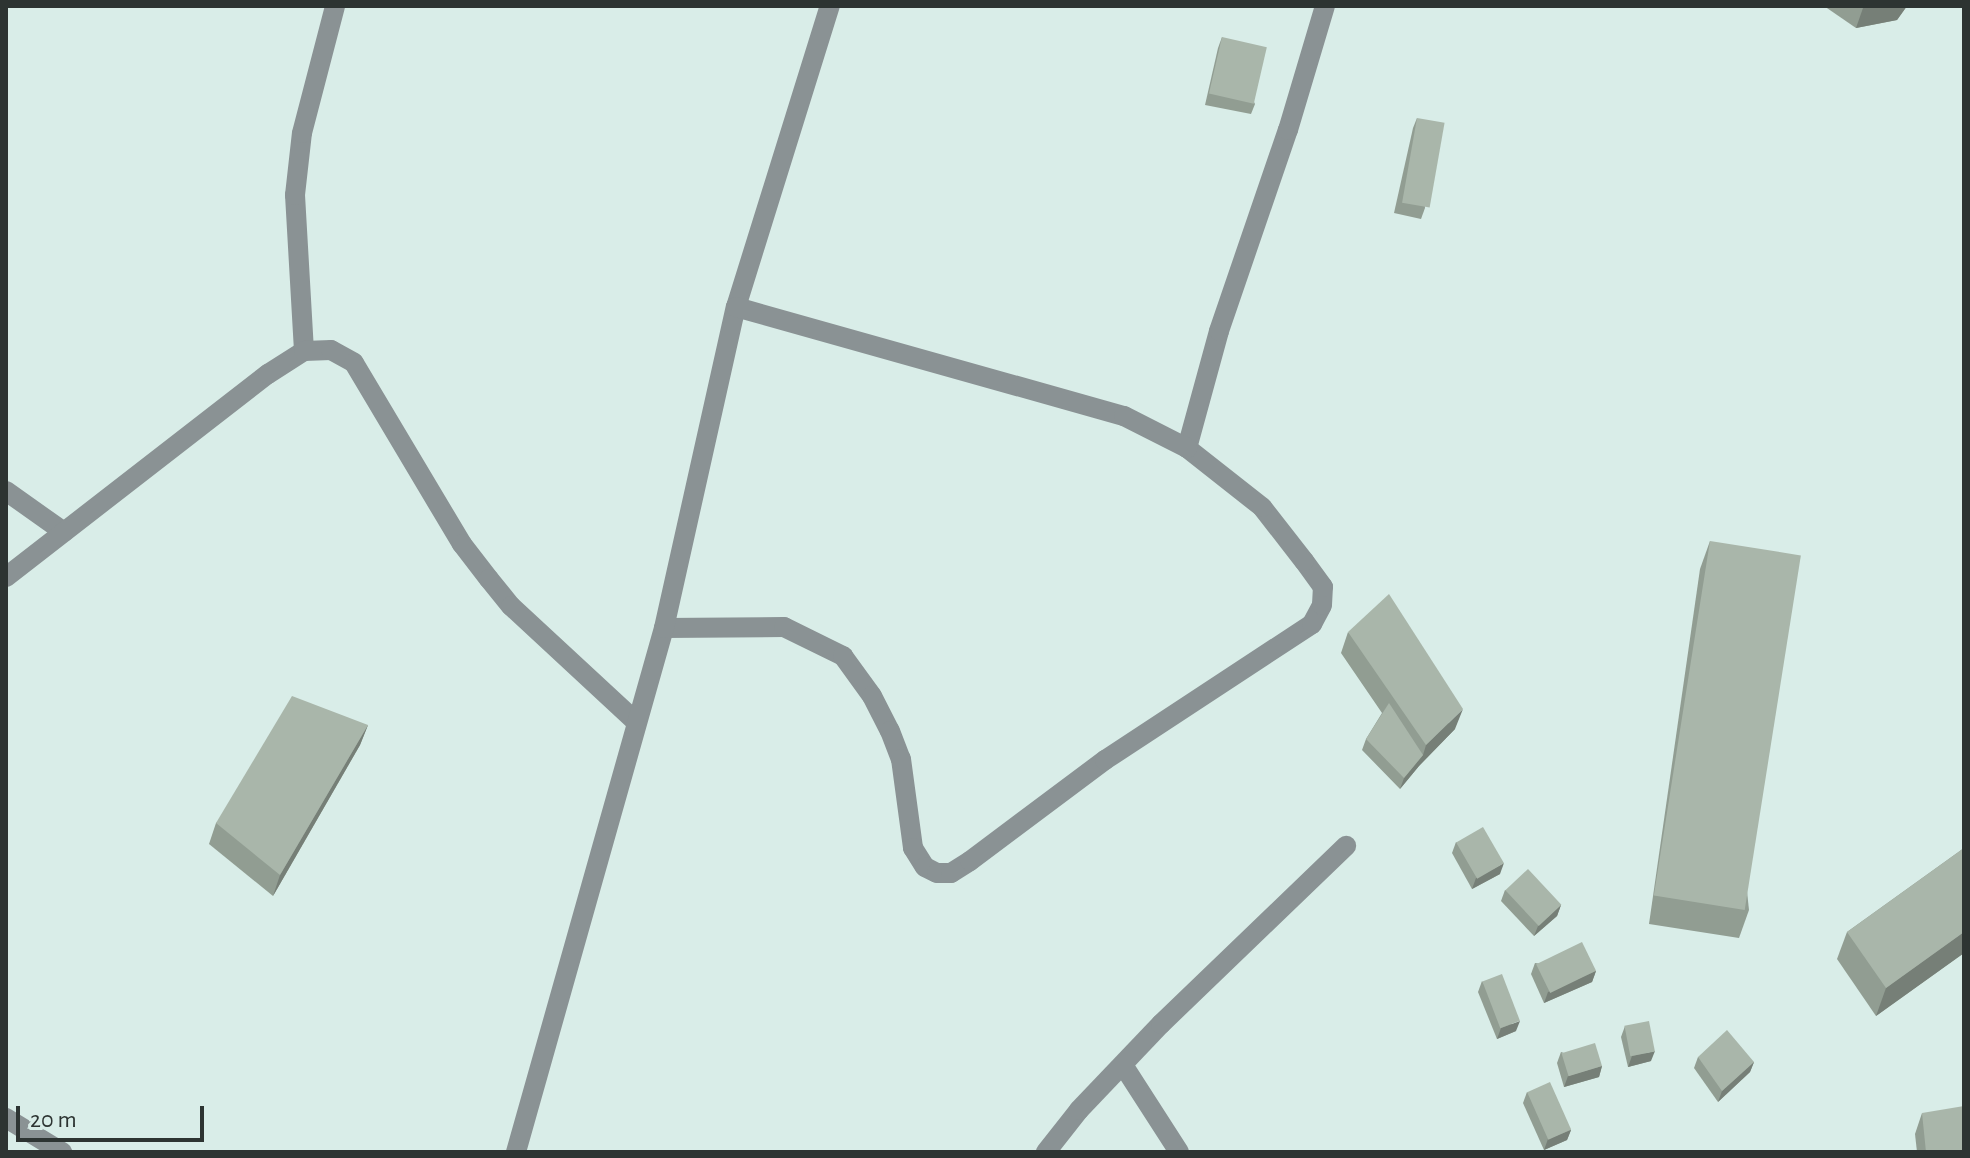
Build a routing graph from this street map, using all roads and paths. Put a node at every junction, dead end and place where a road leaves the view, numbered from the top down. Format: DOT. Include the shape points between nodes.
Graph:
graph roads {
  1 [pos="335,6"];
  2 [pos="830,6"];
  3 [pos="1325,6"];
  4 [pos="736,307"];
  5 [pos="304,351"];
  6 [pos="1187,448"];
  7 [pos="6,491"];
  8 [pos="64,532"];
  9 [pos="6,577"];
  10 [pos="664,628"];
  11 [pos="635,721"];
  12 [pos="1346,846"];
  13 [pos="1123,1065"];
  14 [pos="6,1118"];
  15 [pos="62,1152"];
  16 [pos="516,1152"];
  17 [pos="1046,1152"];
  18 [pos="1179,1152"];
  1 -- 5 [label="street" via="302,133 295,195"];
  2 -- 4 [label="street"];
  3 -- 6 [label="street" via="1219,331"];
  4 -- 6 [label="street" via="1124,416"];
  4 -- 10 [label="street"];
  5 -- 8 [label="street"];
  5 -- 11 [label="street" via="331,350 354,363 462,544 489,579 511,606"];
  6 -- 10 [label="street" via="1262,507 1323,587 1322,605 1312,624 1105,760 951,873 925,867 913,848 901,759 872,696 843,656 784,627"];
  7 -- 8 [label="street"];
  8 -- 9 [label="street"];
  10 -- 11 [label="street"];
  11 -- 16 [label="street"];
  12 -- 13 [label="street"];
  13 -- 17 [label="street"];
  13 -- 18 [label="street"];
  14 -- 15 [label="street"];
}
